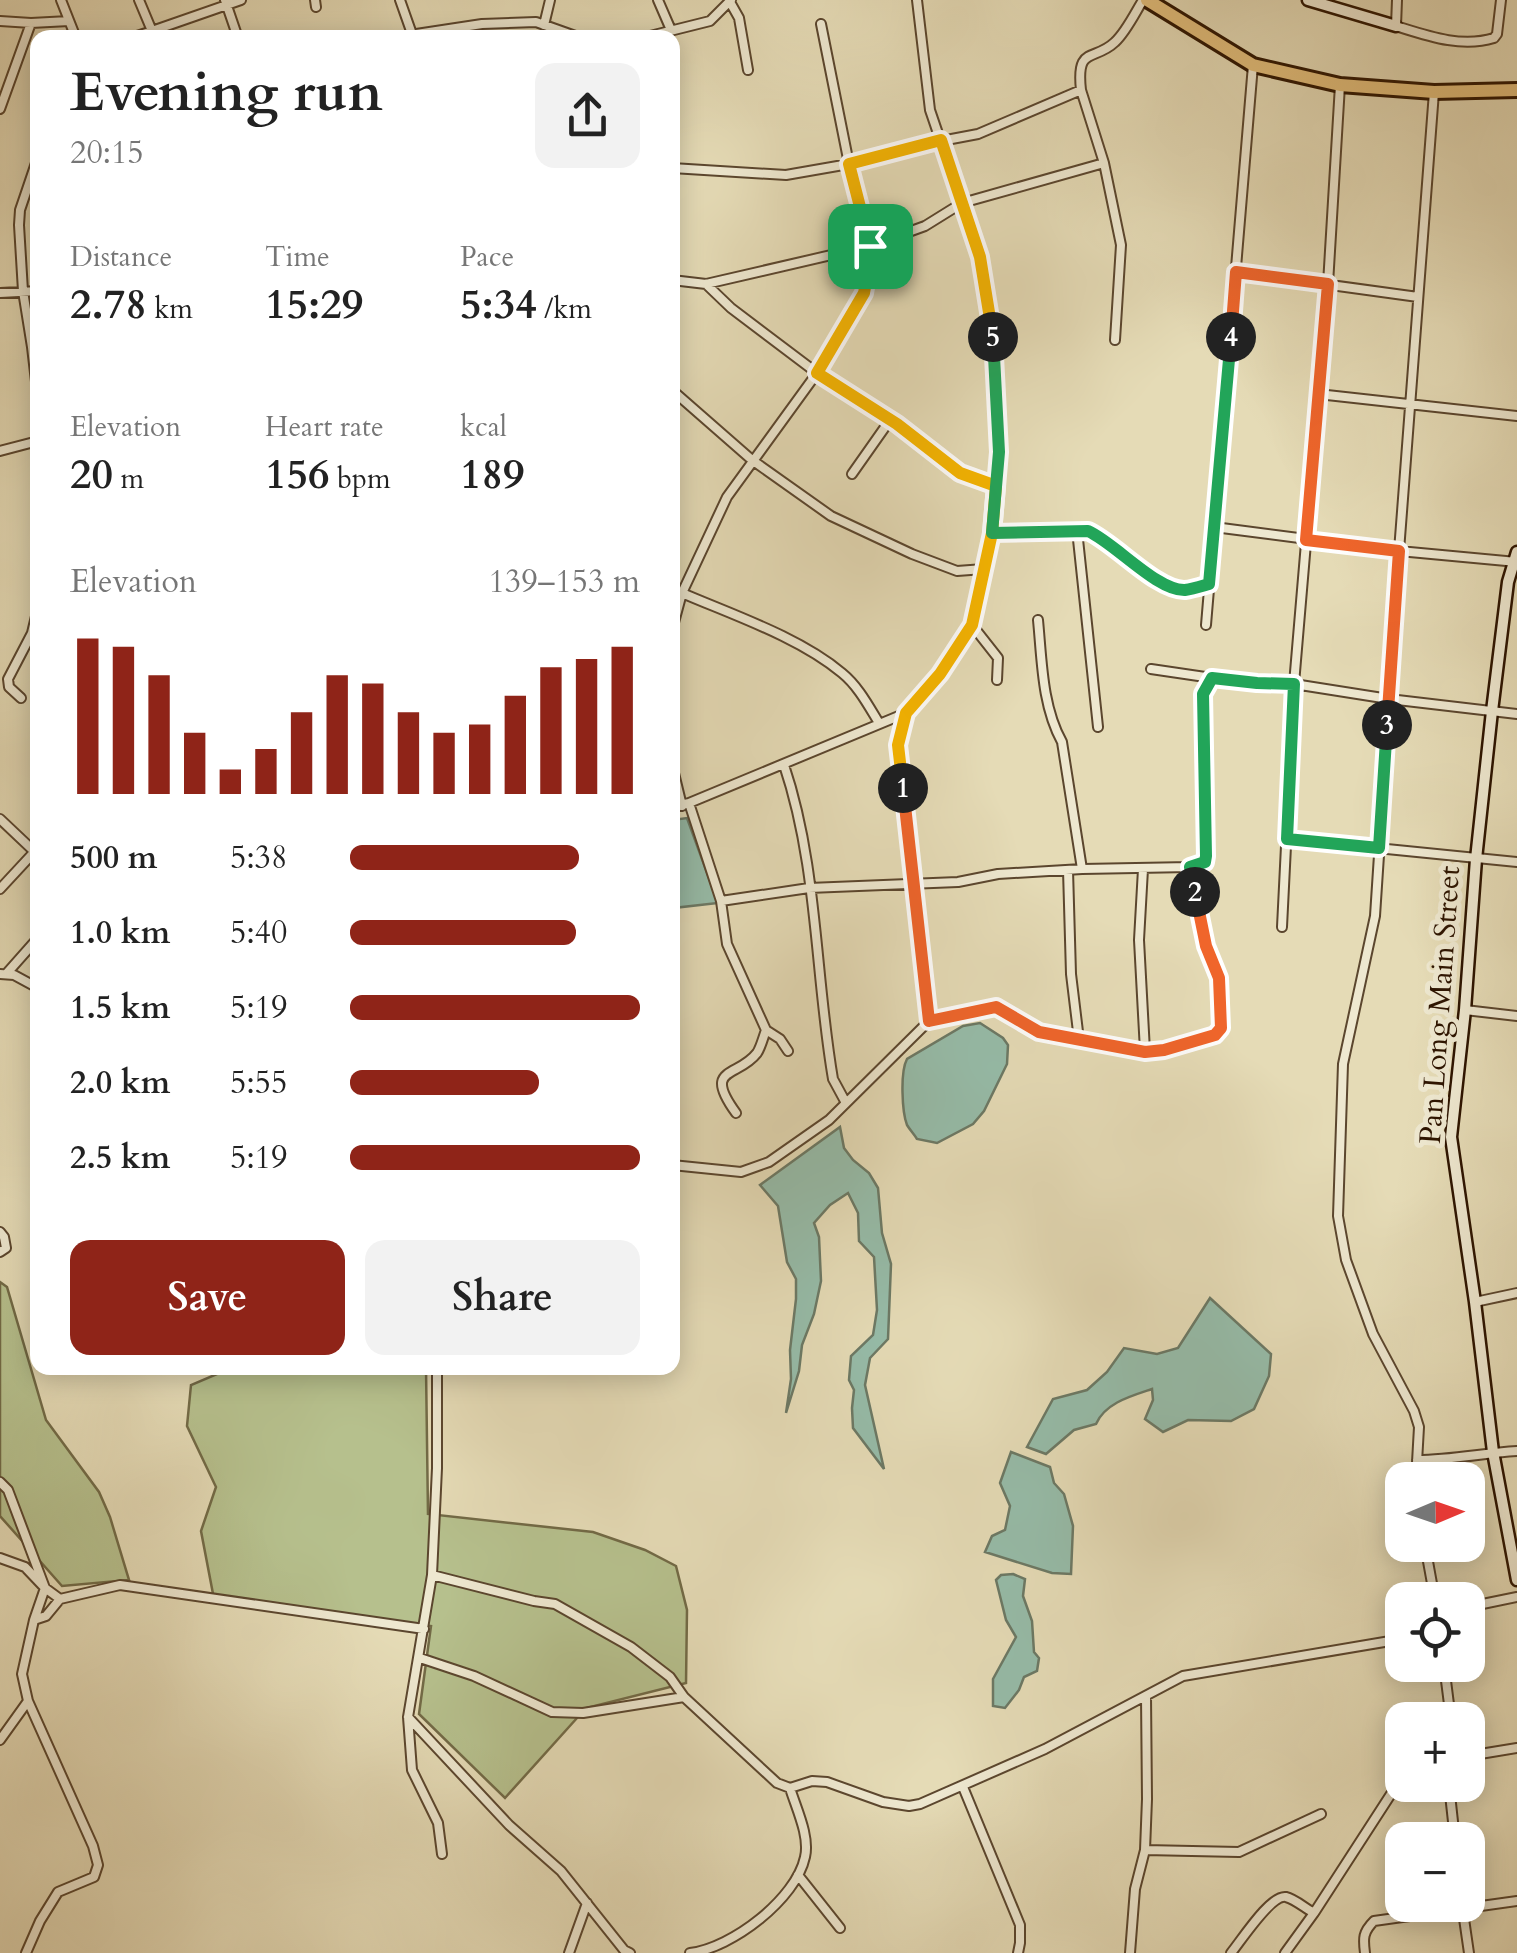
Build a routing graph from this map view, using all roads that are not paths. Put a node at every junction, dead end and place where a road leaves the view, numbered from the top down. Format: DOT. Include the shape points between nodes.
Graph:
graph roads {
  1 [pos="61,0"];
  2 [pos="140,0"];
  3 [pos="241,0"];
  4 [pos="400,0"];
  5 [pos="550,0"];
  6 [pos="658,0"];
  7 [pos="917,0"];
  8 [pos="1145,0"];
  9 [pos="1308,0"];
  10 [pos="1398,0"];
  11 [pos="1501,0"];
  12 [pos="730,1"];
  13 [pos="225,3"];
  14 [pos="69,20"];
  15 [pos="0,21"];
  16 [pos="32,23"];
  17 [pos="821,24"];
  18 [pos="544,25"];
  19 [pos="1396,26"];
  20 [pos="73,30"];
  21 [pos="152,30"];
  22 [pos="163,30"];
  23 [pos="235,30"];
  24 [pos="415,30"];
  25 [pos="447,30"];
  26 [pos="558,30"];
  27 [pos="670,30"];
  28 [pos="1253,66"];
  29 [pos="748,70"];
  30 [pos="1340,85"];
  31 [pos="1081,90"];
  32 [pos="1517,90"];
  33 [pos="1434,92"];
  34 [pos="0,109"];
  35 [pos="941,140"];
  36 [pos="849,164"];
  37 [pos="1104,164"];
  38 [pos="680,168"];
  39 [pos="30,181"];
  40 [pos="962,203"];
  41 [pos="870,246"];
  42 [pos="1236,272"];
  43 [pos="680,281"];
  44 [pos="706,284"];
  45 [pos="1328,284"];
  46 [pos="22,292"];
  47 [pos="30,292"];
  48 [pos="0,294"];
  49 [pos="1418,297"];
  50 [pos="30,336"];
  51 [pos="1115,340"];
  52 [pos="817,373"];
  53 [pos="1318,394"];
  54 [pos="680,397"];
  55 [pos="1410,402"];
  56 [pos="1517,416"];
  57 [pos="890,420"];
  58 [pos="30,443"];
  59 [pos="0,451"];
  60 [pos="752,460"];
  61 [pos="852,474"];
  62 [pos="996,486"];
  63 [pos="1214,527"];
  64 [pos="1077,530"];
  65 [pos="992,533"];
  66 [pos="1306,540"];
  67 [pos="1399,551"];
  68 [pos="1516,559"];
  69 [pos="984,570"];
  70 [pos="1209,584"];
  71 [pos="682,593"];
  72 [pos="680,600"];
  73 [pos="1038,620"];
  74 [pos="972,625"];
  75 [pos="1206,625"];
  76 [pos="30,636"];
  77 [pos="1151,669"];
  78 [pos="1212,678"];
  79 [pos="997,680"];
  80 [pos="1294,684"];
  81 [pos="20,698"];
  82 [pos="1389,699"];
  83 [pos="1492,711"];
  84 [pos="906,713"];
  85 [pos="1517,714"];
  86 [pos="878,723"];
  87 [pos="1098,727"];
  88 [pos="784,765"];
  89 [pos="681,806"];
  90 [pos="0,819"];
  91 [pos="1287,839"];
  92 [pos="30,845"];
  93 [pos="1379,848"];
  94 [pos="30,858"];
  95 [pos="1476,859"];
  96 [pos="1517,862"];
  97 [pos="1190,867"];
  98 [pos="1082,869"];
  99 [pos="1143,869"];
  100 [pos="1068,870"];
  101 [pos="914,884"];
  102 [pos="809,888"];
  103 [pos="0,889"];
  104 [pos="721,901"];
  105 [pos="1282,926"];
  106 [pos="30,946"];
  107 [pos="4,973"];
  108 [pos="30,984"];
  109 [pos="1465,1010"];
  110 [pos="1517,1016"];
  111 [pos="929,1021"];
  112 [pos="766,1030"];
  113 [pos="1079,1040"];
  114 [pos="788,1051"];
  115 [pos="1145,1052"];
  116 [pos="846,1104"];
  117 [pos="736,1113"];
  118 [pos="680,1166"];
  119 [pos="0,1232"];
  120 [pos="0,1252"];
  121 [pos="1517,1293"];
  122 [pos="1475,1302"];
  123 [pos="437,1375"];
  124 [pos="1517,1451"];
  125 [pos="1493,1452"];
  126 [pos="1417,1460"];
  127 [pos="0,1482"];
  128 [pos="0,1558"];
  129 [pos="432,1575"];
  130 [pos="1517,1580"];
  131 [pos="45,1588"];
  132 [pos="1517,1597"];
  133 [pos="60,1599"];
  134 [pos="1485,1603"];
  135 [pos="34,1620"];
  136 [pos="424,1629"];
  137 [pos="1385,1642"];
  138 [pos="420,1658"];
  139 [pos="1146,1696"];
  140 [pos="684,1697"];
  141 [pos="28,1701"];
  142 [pos="408,1718"];
  143 [pos="13,1723"];
  144 [pos="0,1724"];
  145 [pos="0,1740"];
  146 [pos="1517,1748"];
  147 [pos="1485,1753"];
  148 [pos="963,1787"];
  149 [pos="790,1788"];
  150 [pos="1386,1802"];
  151 [pos="1321,1814"];
  152 [pos="1145,1850"];
  153 [pos="442,1854"];
  154 [pos="798,1875"];
  155 [pos="1517,1902"];
  156 [pos="587,1903"];
  157 [pos="1485,1905"];
  158 [pos="1314,1913"];
  159 [pos="1385,1918"];
  160 [pos="1464,1922"];
  161 [pos="840,1928"];
  162 [pos="26,1953"];
  163 [pos="568,1953"];
  164 [pos="630,1953"];
  165 [pos="690,1953"];
  166 [pos="1018,1953"];
  167 [pos="1130,1953"];
  168 [pos="1232,1953"];
  169 [pos="1284,1953"];
  170 [pos="1365,1953"];
  171 [pos="1469,1953"];
  1 -- 14 [label="street"];
  2 -- 21 [label="street"];
  3 -- 13 [label="street"];
  4 -- 24 [label="street"];
  5 -- 18 [label="street"];
  6 -- 27 [label="street"];
  7 -- 35 [label="street" via="930,110"];
  8 -- 28 [label="highway"];
  8 -- 31 [label="street" via="1114,43 1087,56 1079,72"];
  9 -- 19 [label="street"];
  10 -- 19 [label="street"];
  11 -- 19 [label="street" via="1497,34 1489,40 1456,42"];
  12 -- 27 [label="street" via="710,21"];
  12 -- 29 [label="street" via="740,18"];
  13 -- 22 [label="street"];
  13 -- 23 [label="street"];
  14 -- 16 [label="street"];
  14 -- 20 [label="street"];
  15 -- 16 [label="street"];
  16 -- 34 [label="street"];
  17 -- 36 [label="street"];
  18 -- 25 [label="street"];
  18 -- 26 [label="street"];
  28 -- 30 [label="highway"];
  28 -- 42 [label="street"];
  30 -- 33 [label="highway"];
  30 -- 45 [label="street"];
  31 -- 35 [label="street" via="978,134"];
  31 -- 37 [label="street"];
  32 -- 33 [label="highway"];
  33 -- 49 [label="street"];
  35 -- 36 [label="street"];
  35 -- 40 [label="street"];
  36 -- 38 [label="street" via="786,174"];
  36 -- 41 [label="street"];
  37 -- 40 [label="street"];
  37 -- 51 [label="street" via="1122,245"];
  39 -- 46 [label="street" via="20,210"];
  40 -- 41 [label="street" via="925,226"];
  40 -- 62 [label="street" via="980,257 993,338"];
  41 -- 44 [label="street"];
  41 -- 52 [label="street" via="864,293"];
  42 -- 45 [label="street"];
  42 -- 63 [label="street"];
  43 -- 44 [label="street"];
  44 -- 52 [label="street"];
  45 -- 49 [label="street"];
  45 -- 53 [label="street"];
  46 -- 47 [label="street"];
  46 -- 48 [label="street"];
  46 -- 50 [label="street"];
  49 -- 55 [label="street"];
  52 -- 57 [label="street"];
  52 -- 60 [label="street"];
  53 -- 55 [label="street"];
  53 -- 66 [label="street"];
  54 -- 60 [label="street"];
  55 -- 56 [label="street"];
  55 -- 67 [label="street"];
  57 -- 61 [label="street"];
  57 -- 62 [label="street" via="960,473"];
  58 -- 59 [label="street"];
  60 -- 69 [label="street" via="866,533 957,571"];
  60 -- 71 [label="street"];
  62 -- 65 [label="street"];
  63 -- 66 [label="street"];
  63 -- 70 [label="street"];
  64 -- 65 [label="street"];
  64 -- 70 [label="street" via="1098,535 1166,584 1182,590"];
  64 -- 87 [label="street"];
  65 -- 69 [label="street"];
  66 -- 67 [label="street"];
  66 -- 80 [label="street"];
  67 -- 68 [label="street"];
  67 -- 82 [label="street"];
  68 -- 83 [label="street, Pan Long Main Street"];
  69 -- 74 [label="street"];
  70 -- 75 [label="street"];
  71 -- 72 [label="street"];
  71 -- 86 [label="street" via="788,639 841,672"];
  73 -- 98 [label="street" via="1048,707 1062,742"];
  74 -- 79 [label="street" via="998,658"];
  74 -- 84 [label="street"];
  76 -- 81 [label="street" via="8,678"];
  77 -- 78 [label="street"];
  78 -- 80 [label="street"];
  78 -- 97 [label="street" via="1203,694 1206,856"];
  80 -- 82 [label="street"];
  80 -- 91 [label="street"];
  82 -- 83 [label="street"];
  82 -- 93 [label="street"];
  83 -- 85 [label="street"];
  83 -- 95 [label="street, Pan Long Main Street"];
  84 -- 86 [label="street"];
  84 -- 101 [label="street" via="898,745"];
  86 -- 88 [label="street"];
  88 -- 89 [label="street"];
  88 -- 102 [label="street"];
  89 -- 104 [label="street"];
  90 -- 92 [label="street"];
  91 -- 93 [label="street"];
  91 -- 105 [label="street"];
  93 -- 95 [label="street"];
  93 -- 126 [label="street" via="1375,916 1344,1064 1338,1216 1373,1334 1414,1411"];
  94 -- 103 [label="street"];
  95 -- 96 [label="street"];
  95 -- 109 [label="street, Pan Long Main Street"];
  97 -- 99 [label="street"];
  97 -- 115 [label="street" via="1219,978 1221,1028"];
  98 -- 99 [label="street"];
  98 -- 100 [label="street"];
  99 -- 115 [label="street"];
  100 -- 101 [label="street"];
  100 -- 113 [label="street"];
  101 -- 102 [label="street"];
  101 -- 111 [label="street"];
  102 -- 104 [label="street"];
  102 -- 116 [label="street" via="830,1064"];
  104 -- 112 [label="street" via="727,944"];
  106 -- 107 [label="street"];
  107 -- 108 [label="street"];
  109 -- 110 [label="street"];
  109 -- 122 [label="street, Pan Long Main Street" via="1451,1137"];
  111 -- 113 [label="street" via="996,1007 1039,1032"];
  111 -- 116 [label="street"];
  112 -- 114 [label="street"];
  112 -- 117 [label="street" via="758,1051 723,1082"];
  113 -- 115 [label="street"];
  116 -- 118 [label="street" via="769,1162 742,1172"];
  119 -- 120 [label="street" via="6,1248"];
  121 -- 122 [label="street"];
  122 -- 125 [label="street, Pan Long Main Street"];
  123 -- 129 [label="street"];
  124 -- 125 [label="street"];
  125 -- 126 [label="street"];
  125 -- 130 [label="street, Pan Long Main Street"];
  127 -- 131 [label="street"];
  128 -- 131 [label="street" via="25,1567"];
  129 -- 136 [label="street"];
  129 -- 140 [label="street" via="555,1604 631,1647"];
  131 -- 133 [label="street"];
  131 -- 135 [label="street"];
  132 -- 134 [label="street"];
  133 -- 135 [label="street"];
  133 -- 136 [label="street" via="120,1585"];
  135 -- 141 [label="street" via="22,1674"];
  136 -- 138 [label="street"];
  137 -- 139 [label="street" via="1183,1676"];
  138 -- 140 [label="street" via="552,1712 583,1714"];
  138 -- 142 [label="street"];
  139 -- 148 [label="street"];
  139 -- 152 [label="street"];
  140 -- 149 [label="street"];
  141 -- 143 [label="street"];
  141 -- 162 [label="street" via="98,1865 94,1877 58,1892"];
  142 -- 153 [label="street" via="412,1770 438,1823"];
  142 -- 156 [label="street"];
  143 -- 144 [label="street"];
  143 -- 145 [label="street"];
  146 -- 147 [label="street"];
  148 -- 149 [label="street" via="910,1806 827,1782"];
  148 -- 166 [label="street" via="1020,1925"];
  149 -- 154 [label="street" via="806,1854"];
  150 -- 158 [label="street"];
  151 -- 152 [label="street" via="1239,1852"];
  152 -- 167 [label="street"];
  154 -- 161 [label="street"];
  154 -- 165 [label="street" via="735,1938"];
  155 -- 157 [label="street"];
  156 -- 163 [label="street"];
  156 -- 164 [label="street"];
  158 -- 168 [label="street" via="1278,1898"];
  158 -- 169 [label="street"];
  159 -- 170 [label="street" via="1365,1930"];
  160 -- 171 [label="street"];
}
